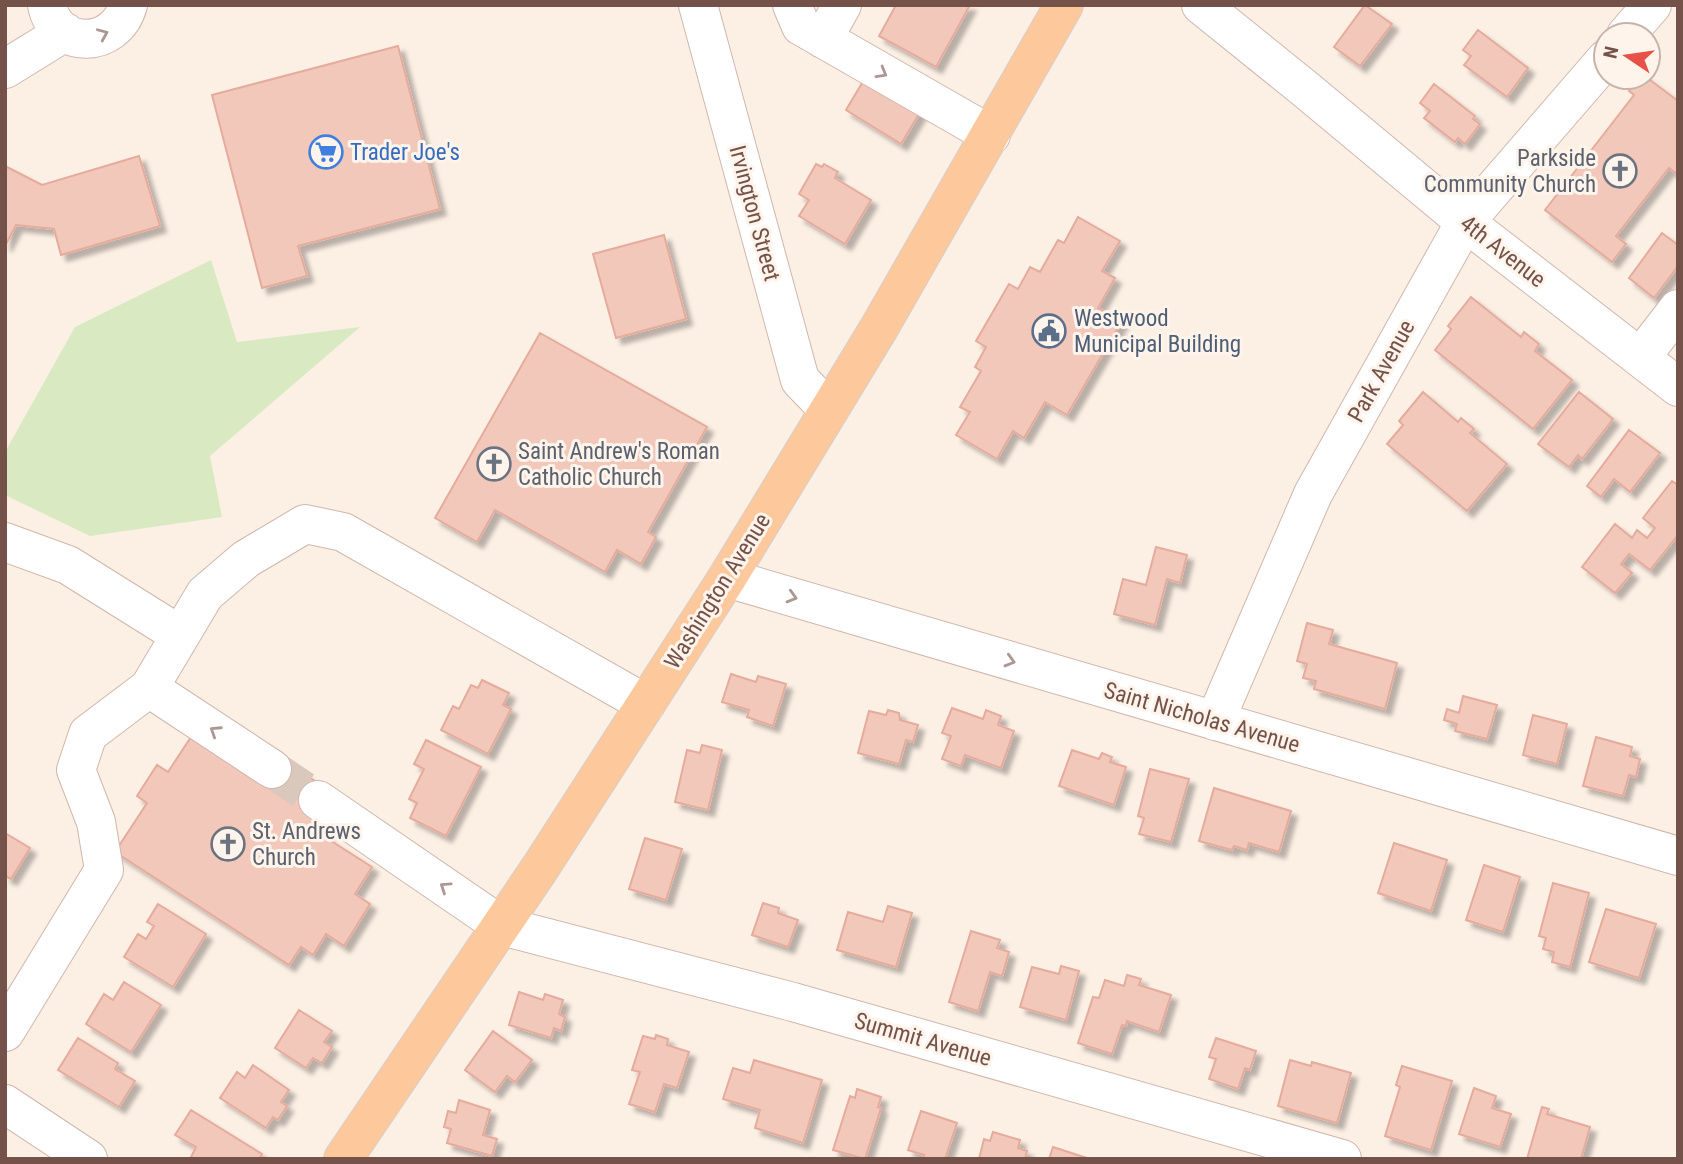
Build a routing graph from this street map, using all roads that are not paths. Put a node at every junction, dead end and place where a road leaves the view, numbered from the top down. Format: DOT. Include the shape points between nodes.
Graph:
graph roads {
  1 [pos="128,5"];
  2 [pos="698,5"];
  3 [pos="792,5"];
  4 [pos="842,5"];
  5 [pos="1200,5"];
  6 [pos="1652,5"];
  7 [pos="1061,6"];
  8 [pos="51,14"];
  9 [pos="1638,21"];
  10 [pos="823,39"];
  11 [pos="5,69"];
  12 [pos="1592,75"];
  13 [pos="991,135"];
  14 [pos="1465,222"];
  15 [pos="1678,309"];
  16 [pos="1641,356"];
  17 [pos="1678,387"];
  18 [pos="829,410"];
  19 [pos="5,542"];
  20 [pos="727,578"];
  21 [pos="180,635"];
  22 [pos="149,688"];
  23 [pos="646,704"];
  24 [pos="1215,721"];
  25 [pos="272,769"];
  26 [pos="318,800"];
  27 [pos="1678,856"];
  28 [pos="502,926"];
  29 [pos="5,1032"];
  30 [pos="5,1104"];
  31 [pos="88,1159"];
  32 [pos="343,1159"];
  33 [pos="1342,1159"];
  8 -- 1 [label="street, one-way" via="77,38 90,39 114,30"];
  2 -- 18 [label="street, Irvington Street" via="800,380"];
  3 -- 10 [label="street" via="801,26"];
  4 -- 10 [label="street"];
  5 -- 14 [label="street, 4th Avenue"];
  6 -- 9 [label="street"];
  7 -- 13 [label="main road, Washington Avenue"];
  8 -- 11 [label="street"];
  10 -- 13 [label="street, one-way"];
  12 -- 14 [label="street, Park Avenue"];
  13 -- 18 [label="main road, Washington Avenue"];
  14 -- 16 [label="street, 4th Avenue"];
  14 -- 24 [label="street, Park Avenue" via="1313,494"];
  15 -- 16 [label="street"];
  16 -- 17 [label="street, 4th Avenue"];
  18 -- 20 [label="main road, Washington Avenue"];
  19 -- 21 [label="street" via="68,565"];
  20 -- 23 [label="main road, Washington Avenue"];
  20 -- 24 [label="street, Saint Nicholas Avenue, one-way"];
  21 -- 22 [label="street"];
  21 -- 23 [label="street" via="205,594 246,559 305,524 343,532"];
  25 -- 22 [label="street, one-way"];
  22 -- 29 [label="street" via="88,734 76,770 96,822 104,870"];
  23 -- 28 [label="main road, Washington Avenue"];
  24 -- 27 [label="street, Saint Nicholas Avenue"];
  28 -- 26 [label="street, Summit Avenue, one-way"];
  28 -- 32 [label="main road, Washington Avenue"];
  28 -- 33 [label="street, Summit Avenue" via="793,1002"];
  30 -- 31 [label="street"];
}
